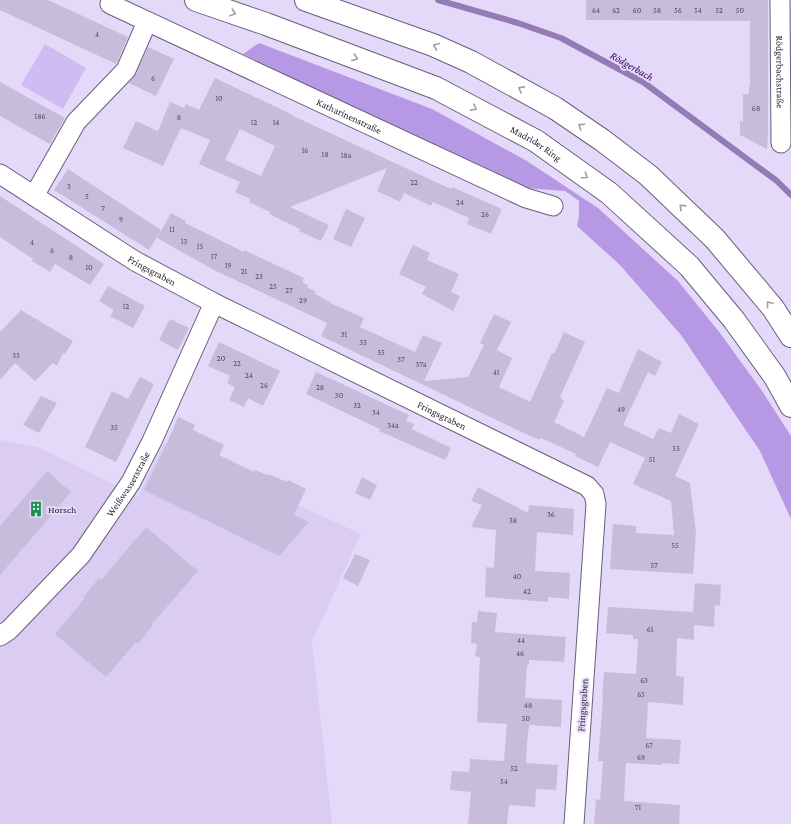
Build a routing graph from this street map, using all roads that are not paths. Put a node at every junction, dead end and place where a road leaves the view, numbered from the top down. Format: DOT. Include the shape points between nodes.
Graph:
graph roads {
  1 [pos="196,0"];
  2 [pos="306,0"];
  3 [pos="780,0"];
  4 [pos="110,4"];
  5 [pos="147,22"];
  6 [pos="781,143"];
  7 [pos="0,174"];
  8 [pos="34,196"];
  9 [pos="553,206"];
  10 [pos="214,304"];
  11 [pos="791,336"];
  12 [pos="791,406"];
  13 [pos="0,636"];
  14 [pos="574,824"];
  1 -- 12 [label="main road, Madrider Ring, one-way" via="436,88 536,141 610,193 689,266 739,326 775,377"];
  11 -- 2 [label="main road, one-way" via="773,308 715,239 648,175 602,140 555,108 471,62 433,45"];
  3 -- 6 [label="street, Rödgerbachstraße"];
  4 -- 5 [label="street, Katharinenstraße"];
  5 -- 8 [label="street" via="126,70 76,122"];
  5 -- 9 [label="street, Katharinenstraße" via="526,198"];
  7 -- 8 [label="street, Fringsgraben"];
  8 -- 10 [label="street, Fringsgraben" via="135,261"];
  10 -- 13 [label="street, Weißwasserstraße" via="131,482 81,555 9,630"];
  10 -- 14 [label="street, Fringsgraben" via="587,486 594,494 596,504"];
}
